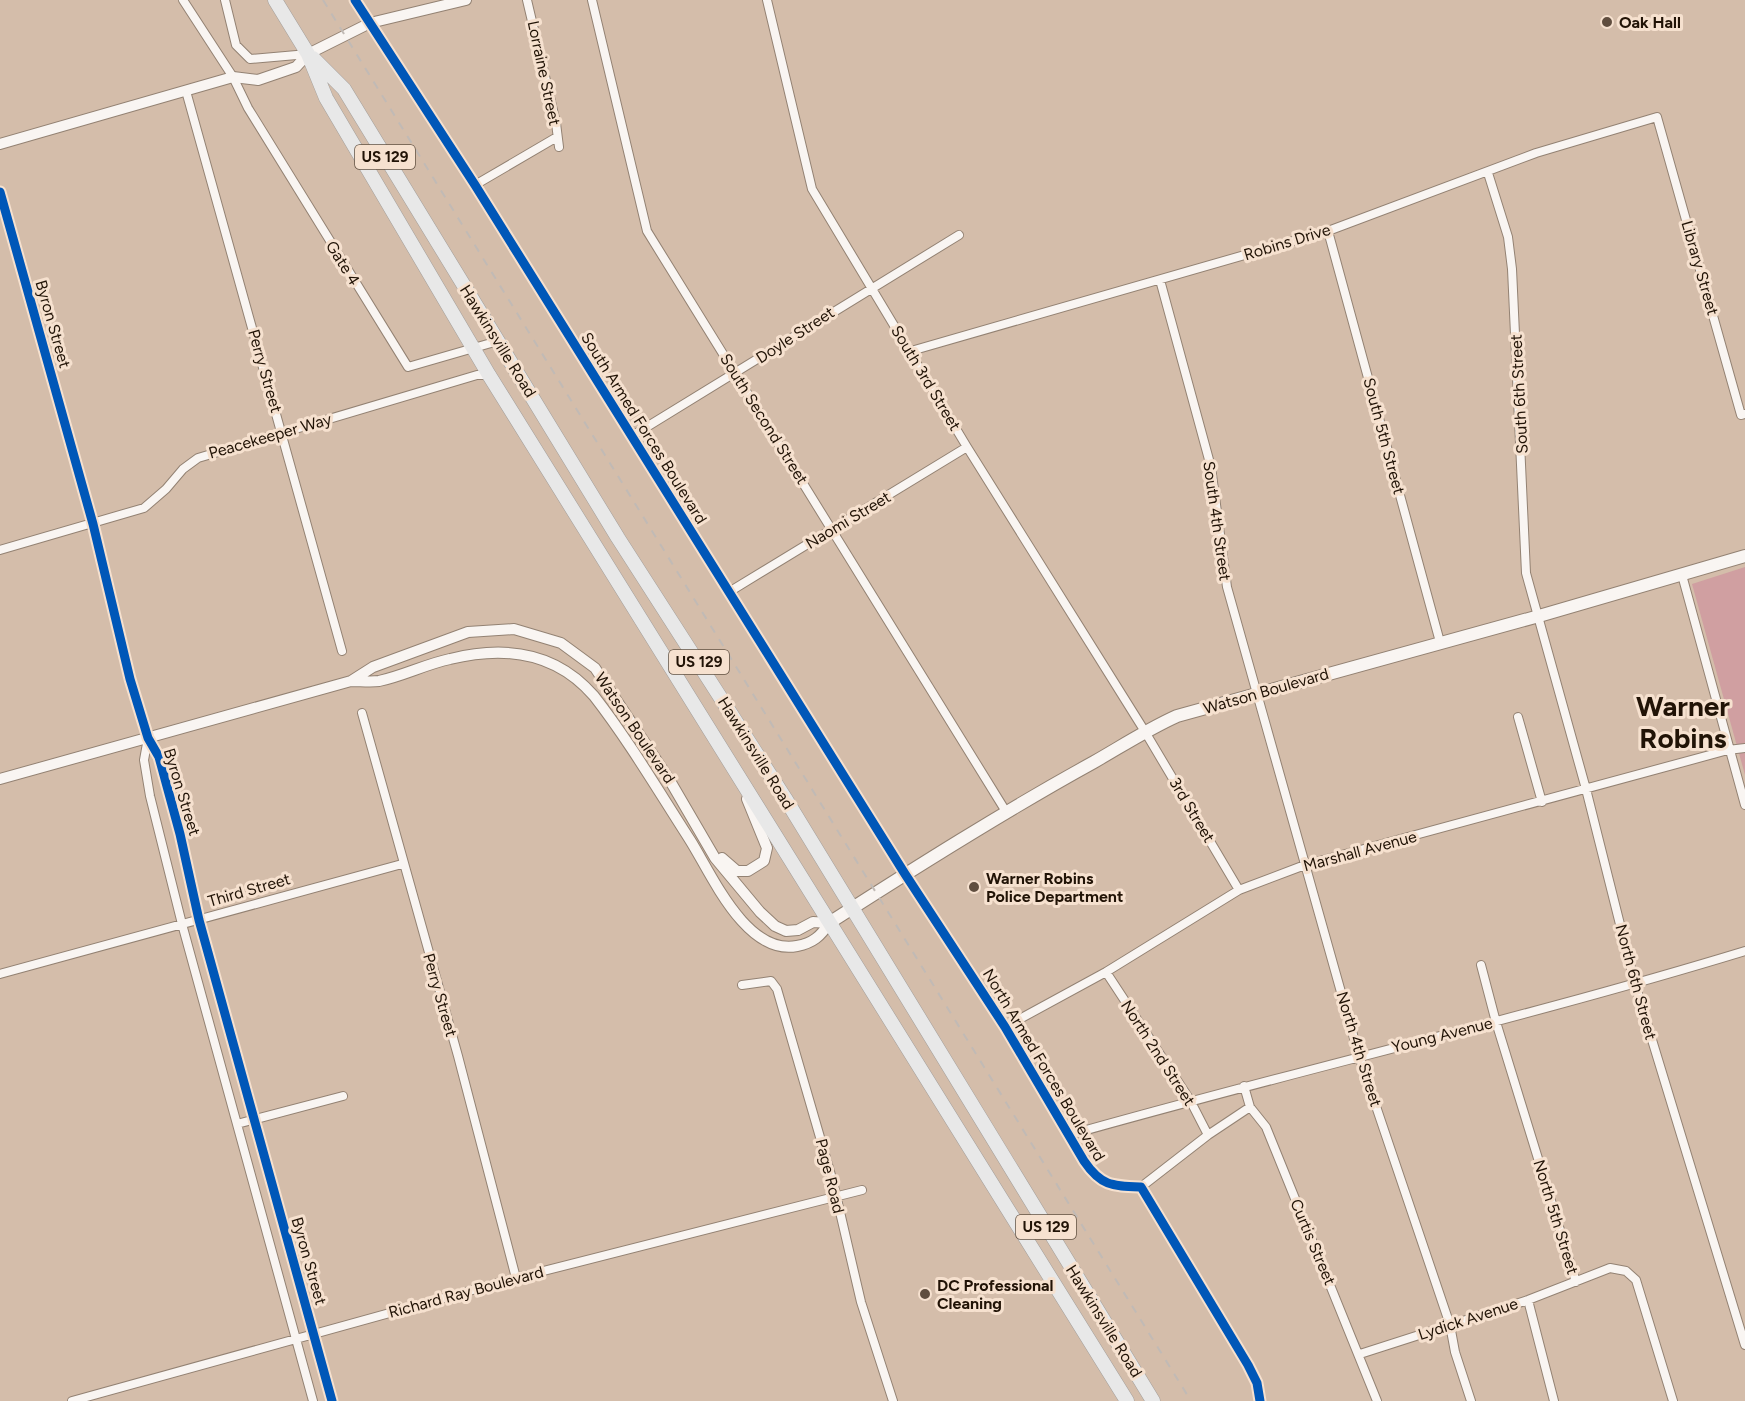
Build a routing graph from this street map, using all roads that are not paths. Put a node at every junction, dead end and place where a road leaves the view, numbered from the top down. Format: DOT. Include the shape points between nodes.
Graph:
graph roads {
  1 [pos="183,0"];
  2 [pos="225,0"];
  3 [pos="275,0"];
  4 [pos="355,0"];
  5 [pos="466,0"];
  6 [pos="527,0"];
  7 [pos="592,0"];
  8 [pos="768,0"];
  9 [pos="370,23"];
  10 [pos="309,54"];
  11 [pos="233,77"];
  12 [pos="186,91"];
  13 [pos="1657,117"];
  14 [pos="557,137"];
  15 [pos="0,144"];
  16 [pos="559,147"];
  17 [pos="1488,173"];
  18 [pos="475,185"];
  19 [pos="0,192"];
  20 [pos="1328,231"];
  21 [pos="959,235"];
  22 [pos="1160,280"];
  23 [pos="871,287"];
  24 [pos="498,341"];
  25 [pos="473,348"];
  26 [pos="911,351"];
  27 [pos="735,373"];
  28 [pos="489,375"];
  29 [pos="1745,414"];
  30 [pos="282,432"];
  31 [pos="632,436"];
  32 [pos="967,447"];
  33 [pos="93,524"];
  34 [pos="833,529"];
  35 [pos="0,550"];
  36 [pos="1745,556"];
  37 [pos="1682,575"];
  38 [pos="729,592"];
  39 [pos="1539,616"];
  40 [pos="1440,642"];
  41 [pos="342,651"];
  42 [pos="351,681"];
  43 [pos="1259,693"];
  44 [pos="362,713"];
  45 [pos="1518,717"];
  46 [pos="1144,730"];
  47 [pos="148,738"];
  48 [pos="1745,748"];
  49 [pos="1728,750"];
  50 [pos="730,764"];
  51 [pos="0,779"];
  52 [pos="1586,789"];
  53 [pos="1542,802"];
  54 [pos="1745,805"];
  55 [pos="1005,810"];
  56 [pos="701,833"];
  57 [pos="402,864"];
  58 [pos="1305,865"];
  59 [pos="905,874"];
  60 [pos="1239,890"];
  61 [pos="851,908"];
  62 [pos="199,920"];
  63 [pos="829,923"];
  64 [pos="182,924"];
  65 [pos="1745,951"];
  66 [pos="1481,965"];
  67 [pos="212,968"];
  68 [pos="195,972"];
  69 [pos="1106,972"];
  70 [pos="0,974"];
  71 [pos="1635,984"];
  72 [pos="742,985"];
  73 [pos="1496,1022"];
  74 [pos="1005,1027"];
  75 [pos="1359,1056"];
  76 [pos="1244,1086"];
  77 [pos="343,1096"];
  78 [pos="1190,1100"];
  79 [pos="1250,1107"];
  80 [pos="254,1119"];
  81 [pos="237,1124"];
  82 [pos="1069,1135"];
  83 [pos="1208,1135"];
  84 [pos="1141,1187"];
  85 [pos="862,1190"];
  86 [pos="836,1197"];
  87 [pos="282,1219"];
  88 [pos="265,1224"];
  89 [pos="516,1278"];
  90 [pos="1576,1282"];
  91 [pos="1528,1300"];
  92 [pos="1450,1325"];
  93 [pos="314,1334"];
  94 [pos="296,1339"];
  95 [pos="1745,1345"];
  96 [pos="1360,1354"];
  97 [pos="72,1401"];
  98 [pos="313,1401"];
  99 [pos="332,1401"];
  100 [pos="893,1401"];
  101 [pos="1127,1401"];
  102 [pos="1153,1401"];
  103 [pos="1260,1401"];
  104 [pos="1377,1401"];
  105 [pos="1471,1401"];
  106 [pos="1554,1401"];
  107 [pos="1673,1401"];
  1 -- 11 [label="street"];
  2 -- 10 [label="street" via="236,45 250,59"];
  3 -- 10 [label="main road, Hawkinsville Road / US 129"];
  4 -- 9 [label="street, South Armed Forces Boulevard"];
  5 -- 9 [label="street"];
  6 -- 14 [label="street, Lorraine Street"];
  7 -- 27 [label="street, South Second Street" via="647,231"];
  8 -- 23 [label="street, South 3rd Street" via="812,189"];
  9 -- 10 [label="street"];
  9 -- 18 [label="street, South Armed Forces Boulevard"];
  10 -- 11 [label="street" via="296,67 258,80"];
  10 -- 24 [label="main road, Hawkinsville Road / US 129" via="344,89"];
  10 -- 25 [label="main road, Hawkinsville Road / US 129" via="326,98"];
  11 -- 12 [label="street"];
  11 -- 25 [label="street, Gate 4" via="248,108 408,367"];
  12 -- 15 [label="street"];
  12 -- 30 [label="street, Perry Street"];
  13 -- 17 [label="street, Robins Drive" via="1536,153"];
  13 -- 29 [label="street, Library Street" via="1741,415"];
  14 -- 16 [label="street, Lorraine Street"];
  14 -- 18 [label="street"];
  17 -- 20 [label="street, Robins Drive"];
  17 -- 39 [label="street, South 6th Street" via="1508,237 1512,269 1524,556"];
  18 -- 31 [label="street, South Armed Forces Boulevard"];
  19 -- 33 [label="street, Byron Street"];
  20 -- 22 [label="street, Robins Drive"];
  20 -- 40 [label="street, South 5th Street"];
  21 -- 23 [label="street, Doyle Street"];
  22 -- 26 [label="street, Robins Drive"];
  22 -- 43 [label="street, South 4th Street" via="1211,467 1227,587"];
  23 -- 26 [label="street, South 3rd Street"];
  23 -- 27 [label="street, Doyle Street"];
  24 -- 25 [label="street, Gate 4"];
  24 -- 61 [label="main road, Hawkinsville Road / US 129"];
  25 -- 28 [label="main road, Hawkinsville Road / US 129"];
  26 -- 32 [label="street, South 3rd Street"];
  27 -- 31 [label="street, Doyle Street"];
  27 -- 34 [label="street, South Second Street"];
  28 -- 30 [label="street, Peacekeeper Way" via="477,375"];
  28 -- 50 [label="main road, Hawkinsville Road / US 129"];
  30 -- 33 [label="street, Peacekeeper Way" via="198,458 144,508"];
  30 -- 41 [label="street, Perry Street"];
  31 -- 38 [label="street, South Armed Forces Boulevard"];
  32 -- 34 [label="street, Naomi Street"];
  32 -- 46 [label="street, South 3rd Street"];
  33 -- 35 [label="street, Peacekeeper Way"];
  33 -- 47 [label="street, Byron Street"];
  34 -- 38 [label="street, Naomi Street"];
  34 -- 55 [label="street, South Second Street"];
  36 -- 37 [label="main road, Watson Boulevard"];
  37 -- 39 [label="main road, Watson Boulevard"];
  37 -- 49 [label="street"];
  38 -- 59 [label="street, South Armed Forces Boulevard"];
  39 -- 40 [label="main road, Watson Boulevard"];
  39 -- 52 [label="street, North 6th Street"];
  40 -- 43 [label="main road, Watson Boulevard"];
  42 -- 47 [label="street, Watson Boulevard"];
  42 -- 56 [label="street, Watson Boulevard" via="372,667 468,632 514,629 561,644 595,668"];
  42 -- 63 [label="street, Watson Boulevard" via="378,681 450,658 473,655 515,653 540,657 561,667 580,679 610,716 728,906 755,933 775,944 792,947 821,936"];
  43 -- 46 [label="main road, Watson Boulevard" via="1177,716"];
  43 -- 58 [label="street, North 4th Street"];
  44 -- 57 [label="street, Perry Street"];
  45 -- 53 [label="street"];
  46 -- 55 [label="main road, Watson Boulevard"];
  46 -- 60 [label="street, 3rd Street"];
  47 -- 51 [label="street, Watson Boulevard"];
  47 -- 62 [label="street, Byron Street" via="162,768"];
  47 -- 64 [label="street, Byron Street" via="144,760 150,796"];
  48 -- 49 [label="street, Marshall Avenue"];
  49 -- 52 [label="street, Marshall Avenue"];
  49 -- 54 [label="street"];
  50 -- 56 [label="street" via="765,841 764,861 748,871 737,871"];
  50 -- 63 [label="main road, Hawkinsville Road / US 129"];
  52 -- 53 [label="street, Marshall Avenue"];
  52 -- 71 [label="street, North 6th Street"];
  53 -- 58 [label="street, Marshall Avenue"];
  55 -- 59 [label="main road, Watson Boulevard"];
  56 -- 63 [label="street, Watson Boulevard" via="736,886 775,926 786,931 813,922"];
  57 -- 62 [label="street, Third Street"];
  57 -- 89 [label="street, Perry Street" via="458,1056"];
  58 -- 60 [label="street, Marshall Avenue"];
  58 -- 75 [label="street, North 4th Street"];
  59 -- 61 [label="main road, Watson Boulevard"];
  59 -- 74 [label="street, North Armed Forces Boulevard"];
  60 -- 69 [label="street, Marshall Avenue"];
  61 -- 63 [label="main road, Watson Boulevard"];
  61 -- 102 [label="main road, Hawkinsville Road / US 129"];
  62 -- 64 [label="street, Third Street"];
  62 -- 67 [label="street, Byron Street"];
  63 -- 101 [label="main road, Hawkinsville Road / US 129"];
  64 -- 68 [label="street, Byron Street"];
  64 -- 70 [label="street, Third Street"];
  65 -- 71 [label="street, Young Avenue"];
  66 -- 73 [label="street, North 5th Street"];
  67 -- 68 [label="street"];
  67 -- 80 [label="street, Byron Street"];
  68 -- 81 [label="street, Byron Street"];
  69 -- 74 [label="street, Marshall Avenue"];
  69 -- 78 [label="street, North 2nd Street"];
  71 -- 73 [label="street, Young Avenue"];
  71 -- 95 [label="street, North 6th Street"];
  72 -- 86 [label="street, Page Road" via="771,981 777,989"];
  73 -- 75 [label="street, Young Avenue"];
  73 -- 90 [label="street, North 5th Street"];
  74 -- 82 [label="street, North Armed Forces Boulevard"];
  75 -- 76 [label="street, Young Avenue"];
  75 -- 92 [label="street, North 4th Street"];
  76 -- 78 [label="street, Young Avenue"];
  76 -- 79 [label="street, Curtis Street"];
  77 -- 80 [label="street"];
  78 -- 82 [label="street, Young Avenue"];
  78 -- 83 [label="street, North 2nd Street"];
  79 -- 83 [label="street"];
  79 -- 96 [label="street, Curtis Street" via="1266,1127"];
  80 -- 81 [label="street"];
  80 -- 87 [label="street, Byron Street"];
  81 -- 88 [label="street, Byron Street"];
  82 -- 84 [label="street, North Armed Forces Boulevard" via="1095,1177 1106,1183"];
  83 -- 84 [label="street"];
  84 -- 103 [label="street" via="1248,1365"];
  85 -- 86 [label="street, Richard Ray Boulevard"];
  86 -- 89 [label="street, Richard Ray Boulevard"];
  86 -- 100 [label="street, Page Road" via="861,1302"];
  87 -- 88 [label="street"];
  87 -- 93 [label="street, Byron Street"];
  88 -- 94 [label="street, Byron Street"];
  89 -- 93 [label="street, Richard Ray Boulevard"];
  90 -- 91 [label="street, Lydick Avenue"];
  90 -- 107 [label="street, North 5th Street" via="1610,1268 1633,1275"];
  91 -- 92 [label="street, Lydick Avenue"];
  91 -- 106 [label="street"];
  92 -- 96 [label="street, Lydick Avenue"];
  92 -- 105 [label="street, North 4th Street"];
  93 -- 94 [label="street, Richard Ray Boulevard"];
  93 -- 99 [label="street, Byron Street"];
  94 -- 97 [label="street, Richard Ray Boulevard"];
  94 -- 98 [label="street, Byron Street"];
  96 -- 104 [label="street, Curtis Street"];
}
